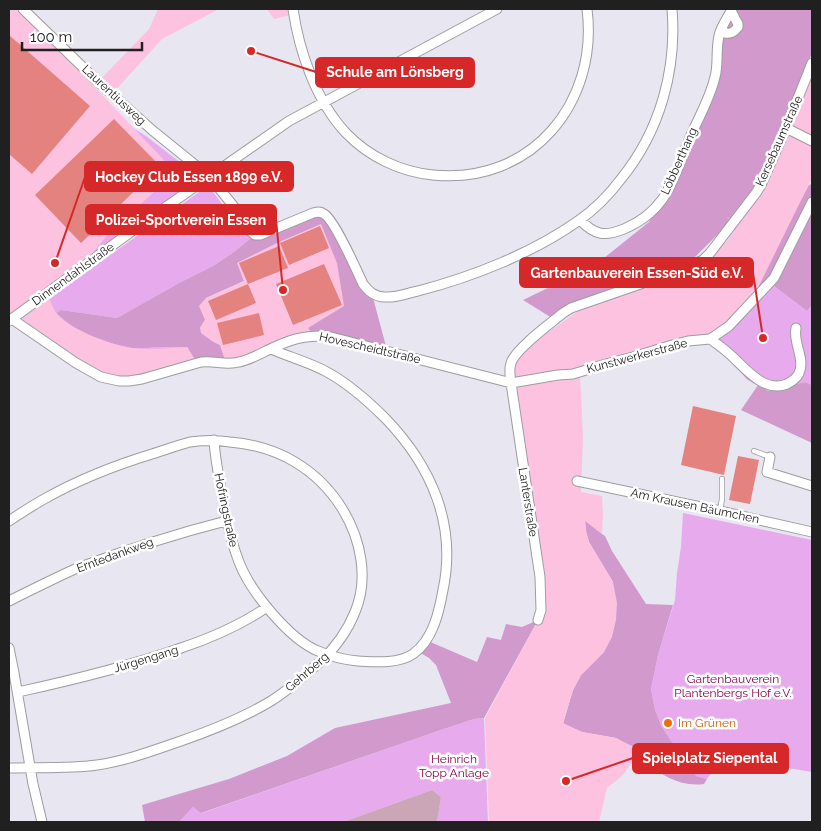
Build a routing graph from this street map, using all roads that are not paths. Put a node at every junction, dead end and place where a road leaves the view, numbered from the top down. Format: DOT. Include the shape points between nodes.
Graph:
graph roads {
  1 [pos="23,9"];
  2 [pos="293,9"];
  3 [pos="496,9"];
  4 [pos="587,9"];
  5 [pos="672,9"];
  6 [pos="732,10"];
  7 [pos="722,29"];
  8 [pos="812,63"];
  9 [pos="324,102"];
  10 [pos="786,128"];
  11 [pos="812,141"];
  12 [pos="210,177"];
  13 [pos="812,202"];
  14 [pos="580,220"];
  15 [pos="10,320"];
  16 [pos="796,328"];
  17 [pos="710,339"];
  18 [pos="271,349"];
  19 [pos="511,383"];
  20 [pos="214,440"];
  21 [pos="754,451"];
  22 [pos="770,457"];
  23 [pos="722,480"];
  24 [pos="577,481"];
  25 [pos="812,486"];
  26 [pos="720,511"];
  27 [pos="226,521"];
  28 [pos="9,522"];
  29 [pos="812,532"];
  30 [pos="9,600"];
  31 [pos="267,607"];
  32 [pos="538,620"];
  33 [pos="9,648"];
  34 [pos="328,654"];
  35 [pos="18,692"];
  36 [pos="9,768"];
  37 [pos="31,768"];
  38 [pos="42,822"];
  1 -- 12 [label="street, Laurentiusweg" via="97,81"];
  2 -- 9 [label="street" via="302,50"];
  3 -- 9 [label="street, Dinnendahlstraße"];
  4 -- 9 [label="street" via="586,63 568,108 541,141 498,167 452,176 405,170 358,143 338,124"];
  5 -- 14 [label="street" via="671,68 652,129 622,178"];
  6 -- 7 [label="street, Löbberthang"];
  6 -- 7 [label="street, Löbberthang" via="738,27 730,34"];
  7 -- 14 [label="street, Löbberthang" via="717,67 707,102 668,191 645,218 621,230 604,234 595,232"];
  8 -- 10 [label="street, Kersebaumstraße"];
  9 -- 12 [label="street, Dinnendahlstraße" via="289,122"];
  10 -- 11 [label="street"];
  10 -- 19 [label="street, Kersebaumstraße" via="756,193 710,253 696,264 580,304 563,313 515,355 510,367"];
  12 -- 14 [label="street, Laurentiusweg" via="255,234 264,234 312,213 324,214 333,224 367,289 387,298 468,276 550,239"];
  12 -- 15 [label="street, Dinnendahlstraße"];
  13 -- 17 [label="street, Kunstwerkerstraße" via="774,278 729,326"];
  15 -- 18 [label="street, Hovescheidtstraße" via="101,377 120,381 142,379 207,361 238,363"];
  16 -- 17 [label="street" via="800,371 792,381 779,386 748,373"];
  17 -- 19 [label="street, Kunstwerkerstraße" via="672,345 573,374"];
  18 -- 19 [label="street, Hovescheidtstraße" via="297,338 327,336"];
  18 -- 34 [label="street, Hofringstraße" via="328,373 361,395 379,412 416,455 440,505 445,528 446,578 432,631 422,646 408,657 388,661 346,659"];
  19 -- 32 [label="street, Lanterstraße" via="540,577 541,610"];
  20 -- 27 [label="street, Hofringstraße"];
  20 -- 28 [label="street, Gehrberg" via="190,442 120,463 46,498"];
  20 -- 34 [label="street, Gehrberg" via="247,443 288,458 323,484 349,521 361,557 360,594 348,626"];
  21 -- 22 [label="lane"];
  22 -- 25 [label="street" via="767,472"];
  23 -- 26 [label="lane"];
  24 -- 26 [label="street, Am Krausen Bäumchen"];
  26 -- 29 [label="street, Am Krausen Bäumchen"];
  27 -- 30 [label="street, Erntedankweg" via="120,552"];
  27 -- 31 [label="street, Hofringstraße" via="239,563"];
  31 -- 34 [label="street, Hofringstraße" via="294,634 317,651"];
  31 -- 35 [label="street, Jürgengang" via="222,632 136,664"];
  33 -- 35 [label="street"];
  34 -- 37 [label="street, Gehrberg" via="269,702 187,739 113,762"];
  35 -- 37 [label="street"];
  36 -- 37 [label="street, Gehrberg"];
  37 -- 38 [label="street"];
}
